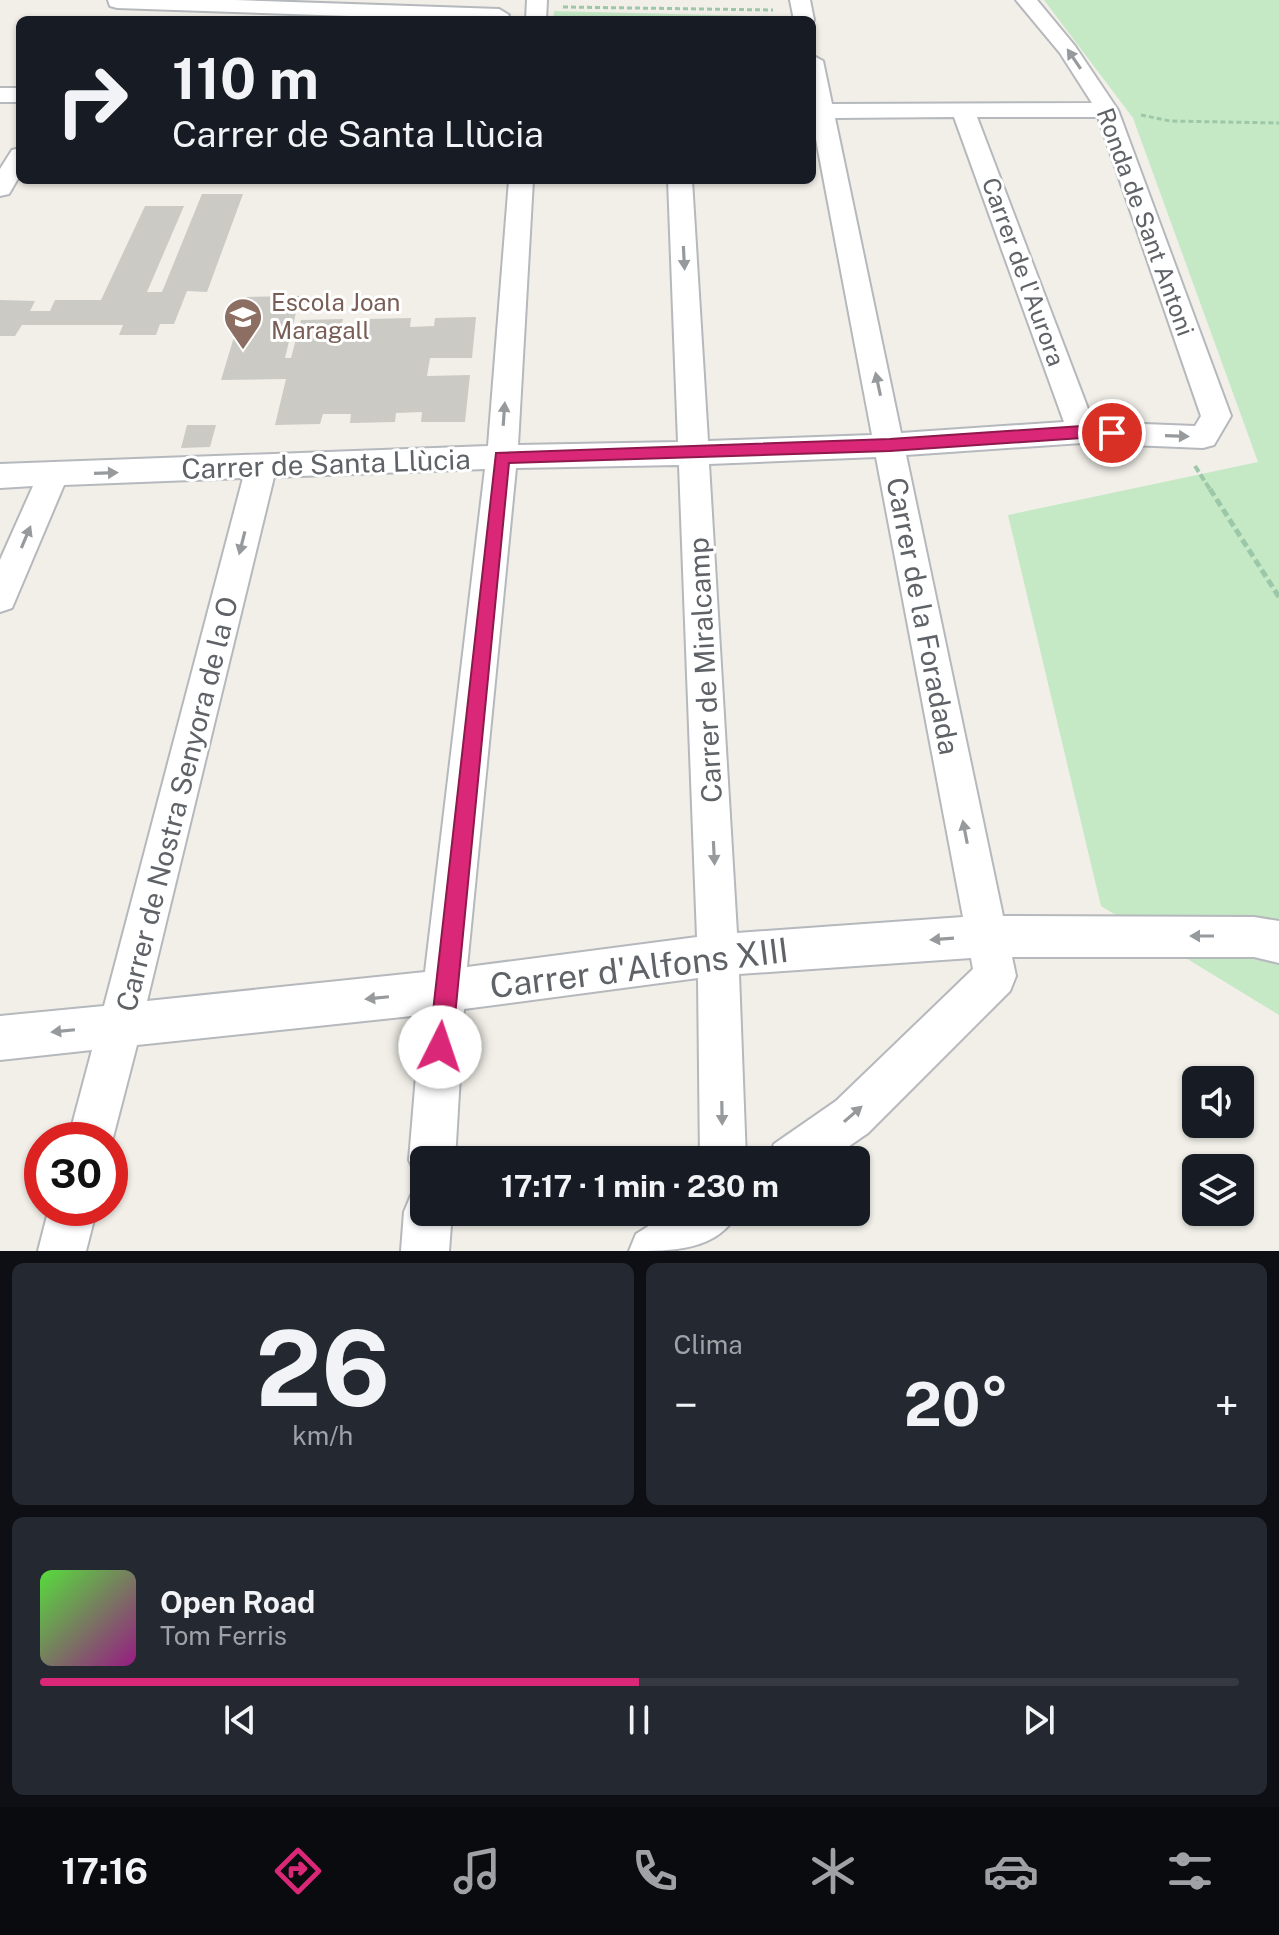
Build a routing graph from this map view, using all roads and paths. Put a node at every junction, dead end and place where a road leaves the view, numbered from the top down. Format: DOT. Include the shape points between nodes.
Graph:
graph roads {
  1 [pos="1026,0"];
  2 [pos="118,1"];
  3 [pos="537,9"];
  4 [pos="802,10"];
  5 [pos="499,15"];
  6 [pos="1107,110"];
  7 [pos="817,111"];
  8 [pos="964,113"];
  9 [pos="1279,123"];
  10 [pos="16,162"];
  11 [pos="521,184"];
  12 [pos="680,184"];
  13 [pos="0,189"];
  14 [pos="1216,416"];
  15 [pos="1082,432"];
  16 [pos="1174,436"];
  17 [pos="890,445"];
  18 [pos="695,453"];
  19 [pos="502,457"];
  20 [pos="261,467"];
  21 [pos="53,475"];
  22 [pos="0,476"];
  23 [pos="1279,597"];
  24 [pos="0,598"];
  25 [pos="985,936"];
  26 [pos="1279,942"];
  27 [pos="718,955"];
  28 [pos="444,991"];
  29 [pos="121,1025"];
  30 [pos="0,1038"];
  31 [pos="96,1122"];
  32 [pos="433,1146"];
  33 [pos="723,1146"];
  34 [pos="810,1146"];
  35 [pos="68,1226"];
  36 [pos="427,1226"];
  37 [pos="692,1226"];
  38 [pos="62,1251"];
  39 [pos="425,1251"];
  40 [pos="653,1251"];
  6 -- 1 [label="street, Ronda de Sant Antoni, one-way" via="1068,50"];
  2 -- 5 [label="street"];
  3 -- 4 [label="path"];
  6 -- 8 [label="street"];
  6 -- 9 [label="path" via="1170,121"];
  6 -- 14 [label="street, Ronda de Sant Antoni"];
  7 -- 8 [label="street"];
  17 -- 7 [label="street, Carrer de la Foradada, one-way"];
  8 -- 15 [label="street, Carrer de l'Aurora"];
  10 -- 13 [label="street"];
  19 -- 11 [label="street, one-way"];
  12 -- 18 [label="street, Carrer de Miralcamp, one-way"];
  16 -- 14 [label="street, Carrer de Santa Llùcia, one-way" via="1203,437"];
  15 -- 16 [label="street, Carrer de Santa Llùcia"];
  15 -- 17 [label="street, Carrer de Santa Llùcia"];
  16 -- 23 [label="path"];
  17 -- 18 [label="street, Carrer de Santa Llùcia"];
  25 -- 17 [label="street, Carrer de la Foradada, one-way"];
  18 -- 19 [label="street, Carrer de Santa Llùcia"];
  18 -- 27 [label="street, Carrer de Miralcamp, one-way"];
  19 -- 20 [label="street, Carrer de Santa Llùcia"];
  19 -- 28 [label="street"];
  21 -- 20 [label="street, Carrer de Santa Llùcia, one-way"];
  20 -- 29 [label="street, Carrer de Nostra Senyora de la O, one-way"];
  21 -- 22 [label="street, Carrer de Santa Llùcia"];
  24 -- 21 [label="street, one-way"];
  26 -- 25 [label="street, Carrer d'Alfons XIII, one-way" via="1254,937"];
  25 -- 27 [label="street, Carrer d'Alfons XIII, one-way"];
  34 -- 25 [label="street, Carrer de la Foradada, one-way" via="852,1117 995,976"];
  27 -- 28 [label="street, Carrer d'Alfons XIII"];
  27 -- 33 [label="street, Carrer de Miralcamp, one-way"];
  28 -- 29 [label="street, Carrer d'Alfons XIII, one-way"];
  28 -- 32 [label="street"];
  29 -- 30 [label="street, Carrer d'Alfons XIII, one-way"];
  29 -- 31 [label="street, Carrer de Nostra Senyora de la O"];
  35 -- 38 [label="street"];
  36 -- 39 [label="street"];
  37 -- 40 [label="street"];
}
